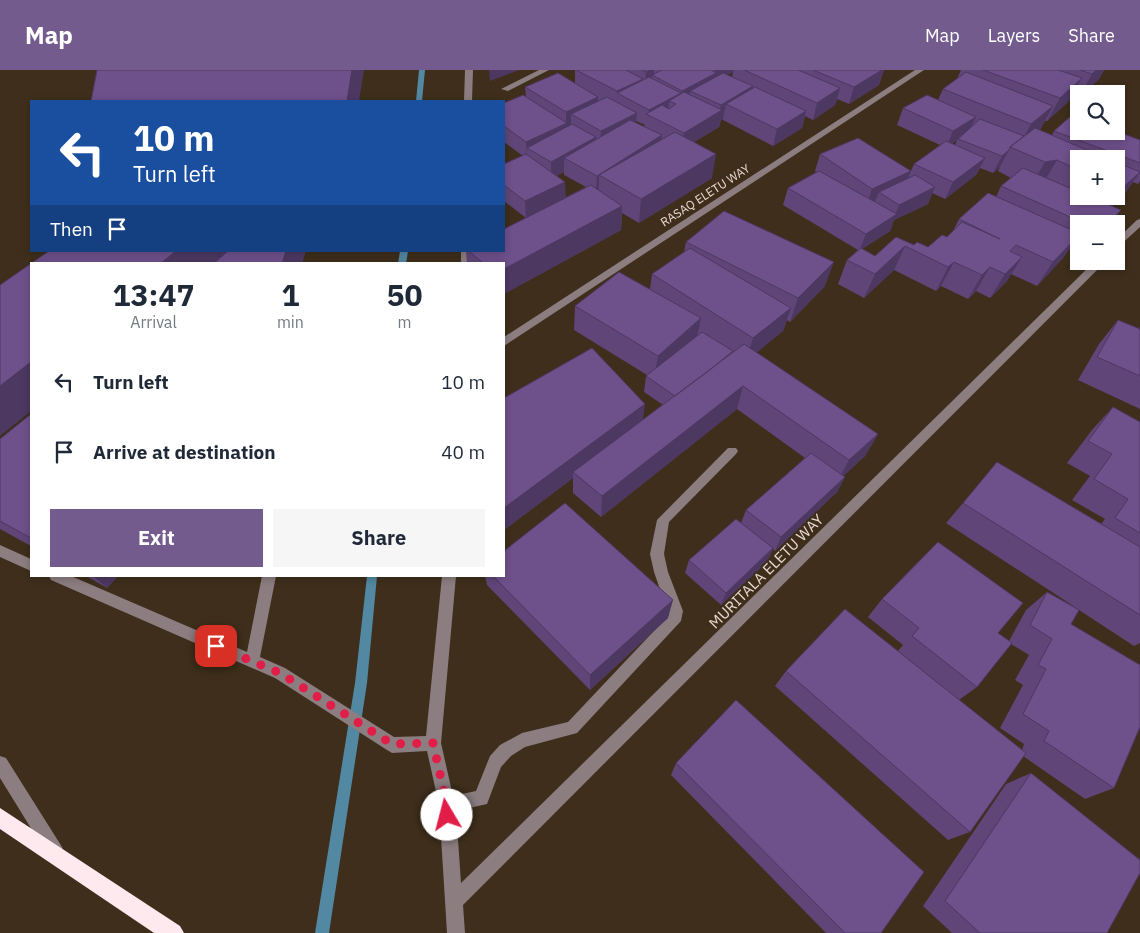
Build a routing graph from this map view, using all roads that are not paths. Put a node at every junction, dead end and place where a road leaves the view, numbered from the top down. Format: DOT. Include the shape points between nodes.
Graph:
graph roads {
  1 [pos="469,70"];
  2 [pos="545,70"];
  3 [pos="920,70"];
  4 [pos="504,89"];
  5 [pos="468,100"];
  6 [pos="1140,222"];
  7 [pos="1125,237"];
  8 [pos="1092,270"];
  9 [pos="505,341"];
  10 [pos="732,451"];
  11 [pos="0,551"];
  12 [pos="30,565"];
  13 [pos="58,577"];
  14 [pos="269,577"];
  15 [pos="449,577"];
  16 [pos="252,661"];
  17 [pos="433,743"];
  18 [pos="0,764"];
  19 [pos="447,805"];
  20 [pos="0,818"];
  21 [pos="60,857"];
  22 [pos="454,903"];
  23 [pos="173,933"];
  24 [pos="456,933"];
  1 -- 5 [label="street"];
  2 -- 4 [label="street"];
  3 -- 9 [label="street, RASAQ ELETU WAY"];
  6 -- 7 [label="street"];
  8 -- 22 [label="street, MURITALA ELETU WAY"];
  10 -- 19 [label="street" via="663,520 657,554 676,617 572,728 512,745 497,760 482,798"];
  11 -- 12 [label="street"];
  13 -- 16 [label="street"];
  14 -- 16 [label="street"];
  15 -- 17 [label="street"];
  16 -- 17 [label="street" via="280,673 392,744"];
  17 -- 19 [label="street"];
  18 -- 21 [label="street"];
  19 -- 22 [label="street"];
  20 -- 21 [label="highway"];
  21 -- 23 [label="highway"];
  22 -- 24 [label="street"];
}
